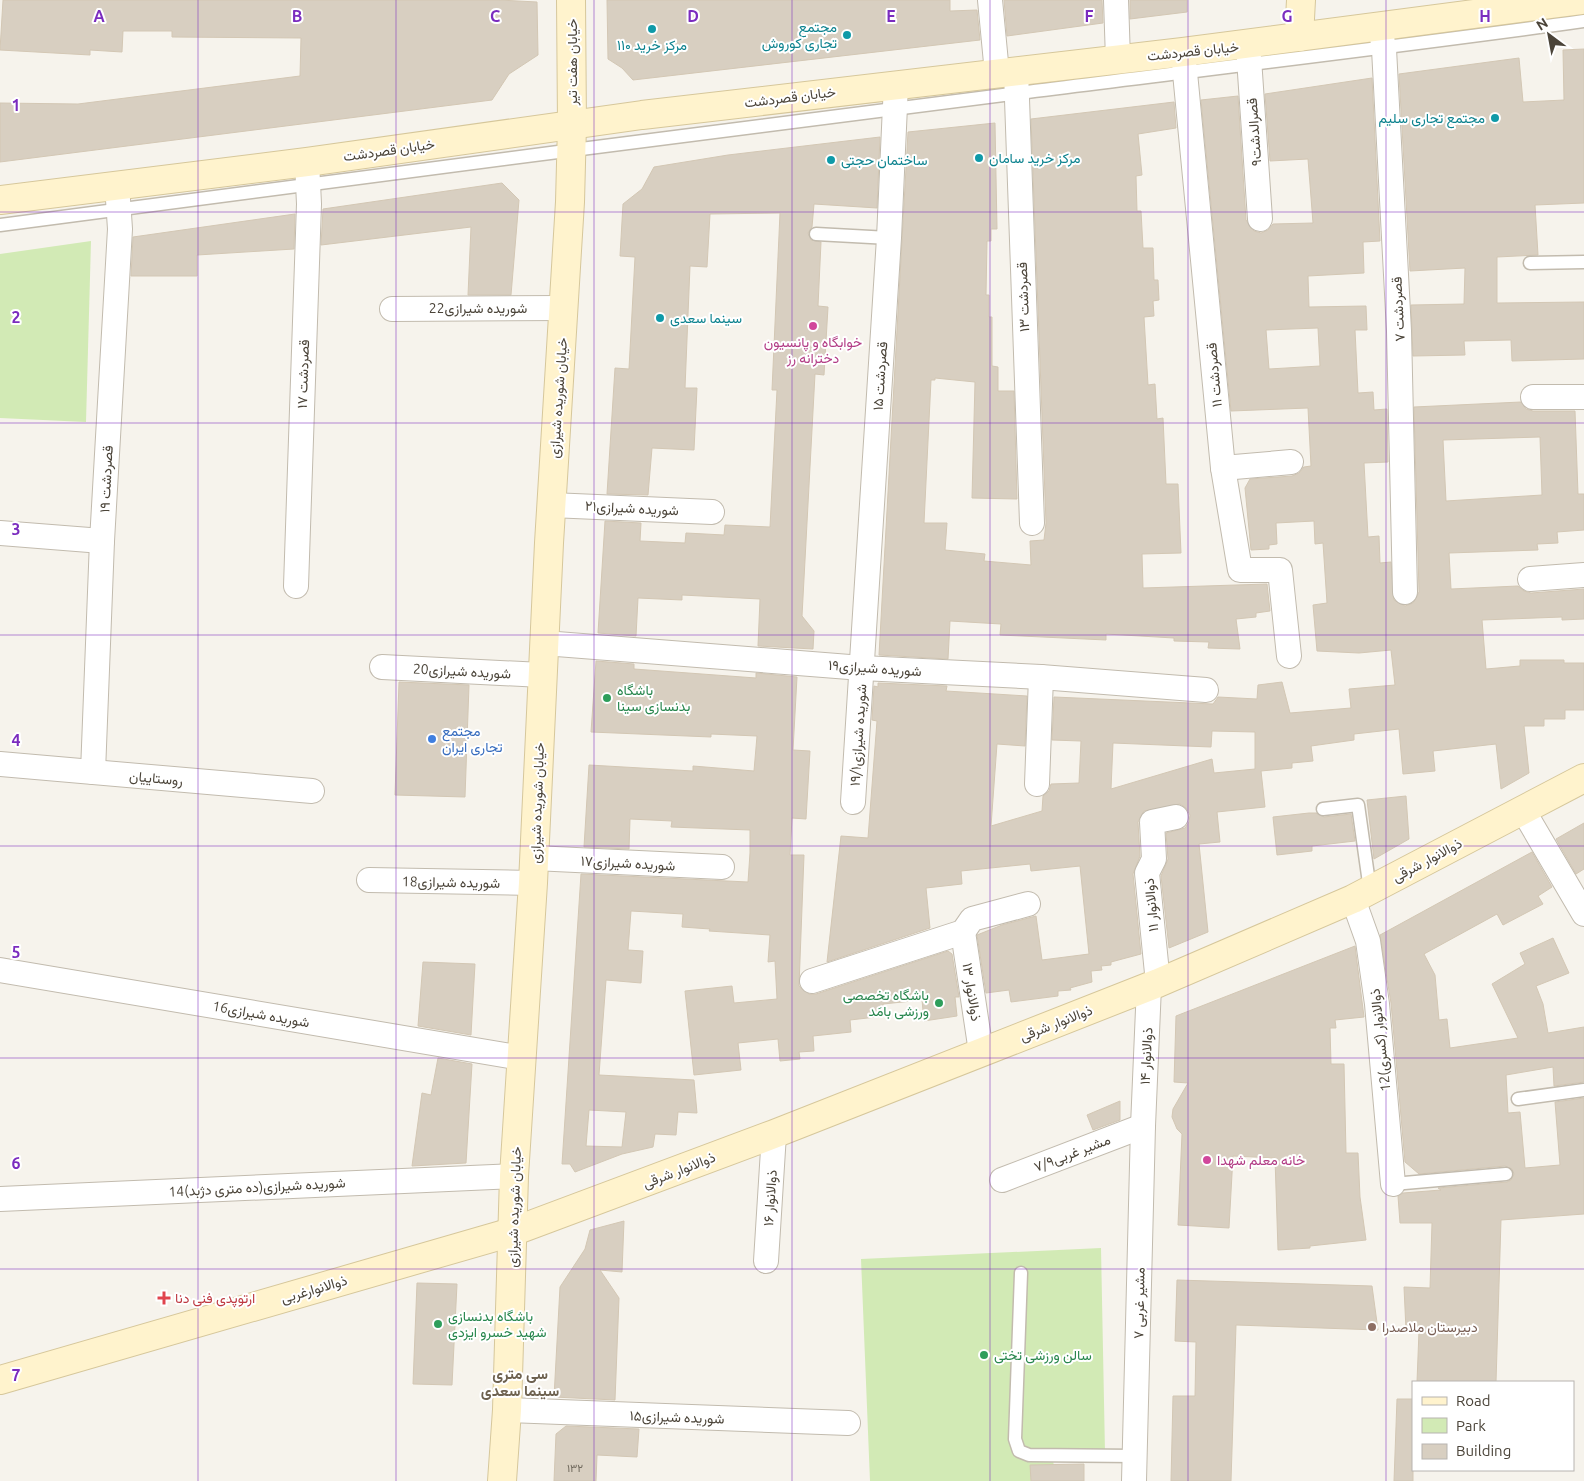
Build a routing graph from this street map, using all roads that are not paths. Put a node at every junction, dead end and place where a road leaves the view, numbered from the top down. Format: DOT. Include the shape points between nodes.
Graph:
graph roads {
  1 [pos="571,0"];
  2 [pos="990,0"];
  3 [pos="1116,0"];
  4 [pos="1301,0"];
  5 [pos="1581,0"];
  6 [pos="1452,8"];
  7 [pos="1584,21"];
  8 [pos="1299,37"];
  9 [pos="1382,38"];
  10 [pos="1249,55"];
  11 [pos="1118,58"];
  12 [pos="1184,62"];
  13 [pos="1010,79"];
  14 [pos="896,97"];
  15 [pos="572,125"];
  16 [pos="572,152"];
  17 [pos="308,174"];
  18 [pos="119,197"];
  19 [pos="0,200"];
  20 [pos="1260,219"];
  21 [pos="0,225"];
  22 [pos="816,234"];
  23 [pos="889,238"];
  24 [pos="1584,262"];
  25 [pos="1530,263"];
  26 [pos="564,308"];
  27 [pos="392,309"];
  28 [pos="1532,397"];
  29 [pos="1584,397"];
  30 [pos="1291,462"];
  31 [pos="1223,468"];
  32 [pos="551,505"];
  33 [pos="712,512"];
  34 [pos="1032,523"];
  35 [pos="0,533"];
  36 [pos="102,541"];
  37 [pos="1584,575"];
  38 [pos="1530,579"];
  39 [pos="296,586"];
  40 [pos="1405,592"];
  41 [pos="544,643"];
  42 [pos="1289,656"];
  43 [pos="382,667"];
  44 [pos="862,668"];
  45 [pos="542,675"];
  46 [pos="1041,678"];
  47 [pos="1206,690"];
  48 [pos="0,764"];
  49 [pos="93,772"];
  50 [pos="1584,778"];
  51 [pos="1037,784"];
  52 [pos="312,791"];
  53 [pos="853,802"];
  54 [pos="1323,809"];
  55 [pos="1523,810"];
  56 [pos="1176,818"];
  57 [pos="722,867"];
  58 [pos="534,871"];
  59 [pos="368,880"];
  60 [pos="1362,895"];
  61 [pos="1028,904"];
  62 [pos="1584,914"];
  63 [pos="963,932"];
  64 [pos="0,970"];
  65 [pos="812,981"];
  66 [pos="1154,984"];
  67 [pos="981,1052"];
  68 [pos="522,1058"];
  69 [pos="1584,1090"];
  70 [pos="1518,1099"];
  71 [pos="1143,1126"];
  72 [pos="774,1134"];
  73 [pos="1506,1174"];
  74 [pos="514,1176"];
  75 [pos="1002,1180"];
  76 [pos="1393,1184"];
  77 [pos="0,1199"];
  78 [pos="512,1232"];
  79 [pos="766,1261"];
  80 [pos="1021,1273"];
  81 [pos="0,1380"];
  82 [pos="507,1410"];
  83 [pos="848,1423"];
  84 [pos="1135,1456"];
  85 [pos="502,1481"];
  86 [pos="1134,1481"];
  1 -- 15 [label="main road, خیابان هفت تیر"];
  2 -- 13 [label="street, قصردشت ۱۳"];
  3 -- 11 [label="street"];
  4 -- 8 [label="main road"];
  5 -- 6 [label="main road, خیابان قصردشت"];
  6 -- 9 [label="main road, خیابان قصردشت"];
  7 -- 9 [label="lane"];
  8 -- 9 [label="main road, خیابان قصردشت"];
  8 -- 10 [label="main road, خیابان قصردشت"];
  9 -- 10 [label="lane"];
  9 -- 40 [label="street, قصردشت ۷" via="1399,331"];
  10 -- 12 [label="main road, خیابان قصردشت"];
  10 -- 20 [label="street, قصرالدشت۹"];
  11 -- 12 [label="main road, خیابان قصردشت"];
  11 -- 13 [label="main road, خیابان قصردشت"];
  12 -- 13 [label="lane"];
  12 -- 31 [label="street, قصردشت ۱۱"];
  13 -- 14 [label="main road, خیابان قصردشت"];
  13 -- 34 [label="street, قصردشت ۱۳"];
  14 -- 15 [label="main road, خیابان قصردشت"];
  14 -- 16 [label="lane"];
  14 -- 23 [label="street, قصردشت ۱۵"];
  15 -- 16 [label="main road, خیابان شوریده شیرازی"];
  15 -- 17 [label="main road, خیابان قصردشت"];
  16 -- 17 [label="lane"];
  16 -- 26 [label="main road, خیابان شوریده شیرازی"];
  17 -- 18 [label="main road, خیابان قصردشت"];
  17 -- 39 [label="street, قصردشت ۱۷"];
  18 -- 19 [label="main road, خیابان قصردشت"];
  18 -- 21 [label="lane"];
  18 -- 36 [label="street, قصردشت ۱۹"];
  22 -- 23 [label="lane"];
  23 -- 44 [label="street, قصردشت ۱۵"];
  24 -- 25 [label="lane"];
  26 -- 27 [label="street, 22شوریده شیرازی"];
  26 -- 32 [label="main road, خیابان شوریده شیرازی"];
  28 -- 29 [label="street"];
  30 -- 31 [label="street"];
  31 -- 42 [label="street, قصردشت ۱۱" via="1240,570 1280,570"];
  32 -- 33 [label="street, شوریده شیرازی۲۱"];
  32 -- 41 [label="main road, خیابان شوریده شیرازی"];
  35 -- 36 [label="street"];
  36 -- 49 [label="street, قصردشت ۱۹"];
  37 -- 38 [label="street"];
  41 -- 44 [label="street, شوریده شیرازی۱۹"];
  41 -- 45 [label="main road, خیابان شوریده شیرازی"];
  43 -- 45 [label="street, 20شوریده شیرازی"];
  44 -- 46 [label="street, شوریده شیرازی۱۹"];
  44 -- 53 [label="street, شوریده شیرازی۱۹/۱"];
  45 -- 58 [label="main road, خیابان شوریده شیرازی"];
  46 -- 47 [label="street, شوریده شیرازی۱۹"];
  46 -- 51 [label="street"];
  48 -- 49 [label="street, روستاییان"];
  49 -- 52 [label="street, روستاییان"];
  50 -- 55 [label="main road, ذوالانوار شرقی"];
  54 -- 60 [label="lane" via="1358,805"];
  55 -- 60 [label="main road, ذوالانوار شرقی"];
  55 -- 62 [label="street"];
  56 -- 66 [label="street, ذوالانوار ۱۱" via="1152,822 1154,858 1147,873"];
  57 -- 58 [label="street, شوریده شیرازی۱۷"];
  58 -- 59 [label="street, 18شوریده شیرازی"];
  58 -- 68 [label="main road, خیابان شوریده شیرازی"];
  60 -- 66 [label="main road, ذوالانوار شرقی"];
  60 -- 76 [label="street, 12ذوالانوار (کسری)"];
  61 -- 63 [label="street" via="972,919"];
  63 -- 65 [label="street"];
  63 -- 67 [label="street, ذوالانوار ۱۳"];
  64 -- 68 [label="street, شوریده شیرازی16"];
  66 -- 67 [label="main road, ذوالانوار شرقی"];
  66 -- 71 [label="street, ذوالانوار ۱۴"];
  67 -- 72 [label="main road, ذوالانوار شرقی"];
  68 -- 74 [label="main road, خیابان شوریده شیرازی"];
  69 -- 70 [label="lane"];
  71 -- 75 [label="street, ۷/۹مشیر غربی"];
  71 -- 84 [label="street, مشیر غربی ۷"];
  72 -- 78 [label="main road, ذوالانوار شرقی"];
  72 -- 79 [label="street, ذوالانوار ۱۶"];
  73 -- 76 [label="lane"];
  74 -- 77 [label="street, 14شوریده شیرازی(ده متری دژبد)"];
  74 -- 78 [label="main road, خیابان شوریده شیرازی"];
  78 -- 81 [label="main road, ذوالانوارغربی"];
  78 -- 82 [label="main road, خیابان شوریده شیرازی"];
  80 -- 84 [label="lane" via="1015,1439 1019,1451 1028,1454"];
  82 -- 83 [label="street, شوریده شیرازی۱۵"];
  82 -- 85 [label="main road, خیابان شوریده شیرازی"];
  84 -- 86 [label="street, مشیر غربی ۷"];
}
